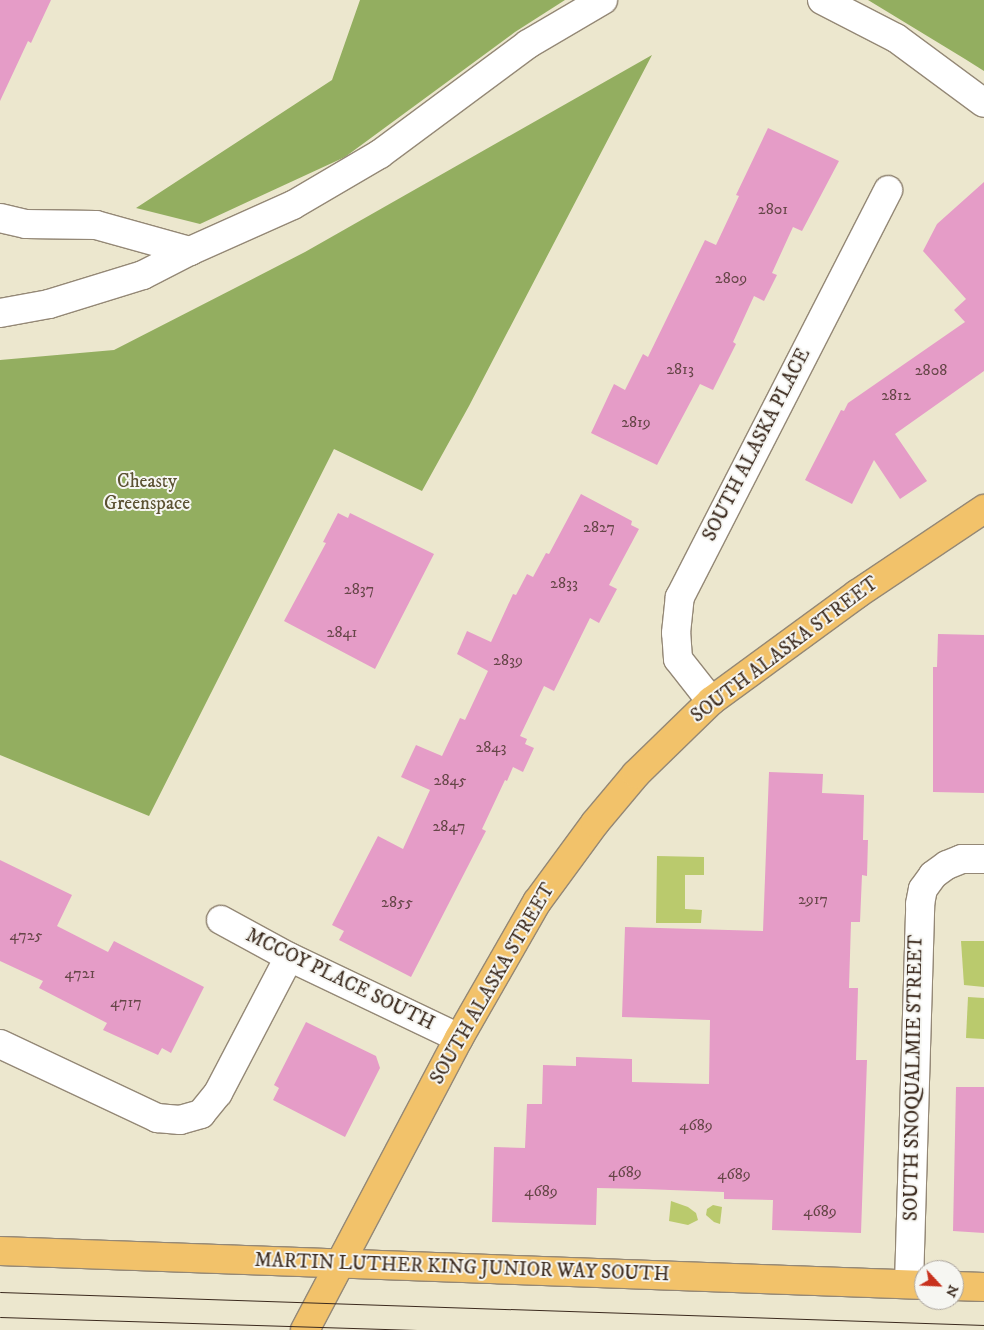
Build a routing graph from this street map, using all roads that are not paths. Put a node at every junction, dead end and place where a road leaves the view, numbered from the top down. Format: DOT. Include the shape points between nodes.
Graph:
graph roads {
  1 [pos="603,0"];
  2 [pos="822,0"];
  3 [pos="984,103"];
  4 [pos="888,190"];
  5 [pos="0,218"];
  6 [pos="190,251"];
  7 [pos="0,313"];
  8 [pos="984,509"];
  9 [pos="711,701"];
  10 [pos="984,859"];
  11 [pos="221,920"];
  12 [pos="288,957"];
  13 [pos="459,1038"];
  14 [pos="0,1044"];
  15 [pos="0,1251"];
  16 [pos="916,1260"];
  17 [pos="341,1262"];
  18 [pos="914,1284"];
  19 [pos="964,1286"];
  20 [pos="984,1287"];
  21 [pos="305,1330"];
  1 -- 6 [label="street" via="528,44 380,154 293,205"];
  2 -- 3 [label="street" via="896,38"];
  4 -- 9 [label="street, SOUTH ALASKA PLACE" via="680,598 676,634 678,659"];
  5 -- 6 [label="street" via="26,224 96,225"];
  6 -- 7 [label="street" via="143,275 49,304"];
  8 -- 9 [label="main road, SOUTH ALASKA STREET" via="857,594"];
  9 -- 13 [label="main road, SOUTH ALASKA STREET" via="636,774 595,823 537,902"];
  10 -- 16 [label="street, SOUTH SNOQUALMIE STREET" via="962,859 933,875 924,889 918,918"];
  11 -- 12 [label="street, MCCOY PLACE SOUTH"];
  12 -- 13 [label="street, MCCOY PLACE SOUTH"];
  12 -- 14 [label="street" via="218,1093 202,1114 180,1120 157,1118"];
  13 -- 17 [label="main road, SOUTH ALASKA STREET"];
  15 -- 17 [label="main road, MARTIN LUTHER KING JUNIOR WAY SOUTH"];
  17 -- 18 [label="main road, MARTIN LUTHER KING JUNIOR WAY SOUTH"];
  17 -- 21 [label="main road, SOUTH ALASKA STREET"];
  19 -- 20 [label="main road"];
}
